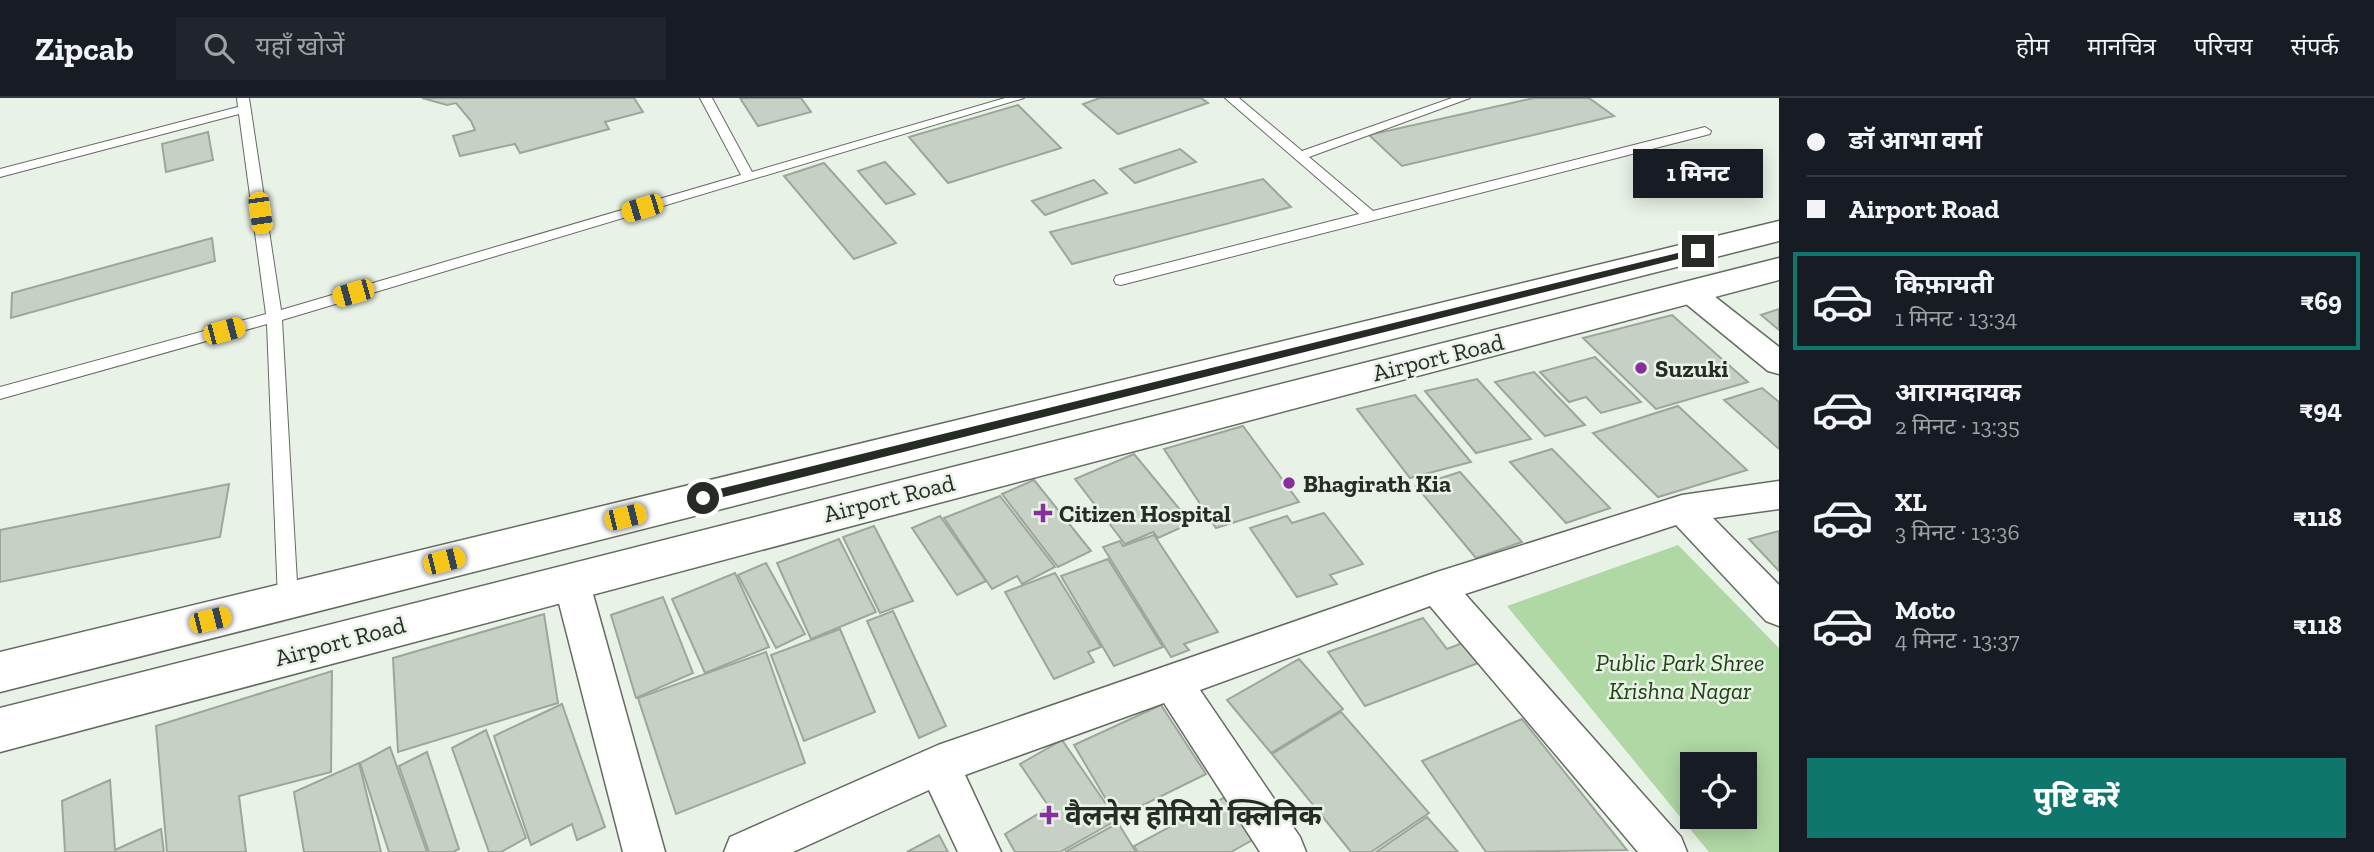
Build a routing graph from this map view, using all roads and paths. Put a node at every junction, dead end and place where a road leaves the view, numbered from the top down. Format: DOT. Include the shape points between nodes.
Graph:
graph roads {
  1 [pos="706,98"];
  2 [pos="1018,98"];
  3 [pos="1231,98"];
  4 [pos="1464,98"];
  5 [pos="244,104"];
  6 [pos="1705,131"];
  7 [pos="1300,156"];
  8 [pos="0,173"];
  9 [pos="748,176"];
  10 [pos="1370,216"];
  11 [pos="1779,231"];
  12 [pos="1779,269"];
  13 [pos="1121,280"];
  14 [pos="1690,292"];
  15 [pos="274,317"];
  16 [pos="1779,363"];
  17 [pos="0,393"];
  18 [pos="1779,495"];
  19 [pos="1682,509"];
  20 [pos="571,580"];
  21 [pos="1437,588"];
  22 [pos="288,600"];
  23 [pos="1779,610"];
  24 [pos="0,672"];
  25 [pos="1172,682"];
  26 [pos="0,730"];
  27 [pos="938,765"];
  28 [pos="638,851"];
  29 [pos="745,852"];
  30 [pos="980,852"];
  31 [pos="1285,852"];
  32 [pos="1666,852"];
  1 -- 9 [label="lane"];
  2 -- 9 [label="lane"];
  3 -- 7 [label="lane"];
  4 -- 7 [label="lane"];
  5 -- 8 [label="lane"];
  5 -- 15 [label="lane"];
  6 -- 10 [label="lane"];
  7 -- 10 [label="lane"];
  9 -- 15 [label="lane"];
  10 -- 13 [label="lane"];
  11 -- 22 [label="main road, Airport Road"];
  12 -- 14 [label="main road, Airport Road"];
  14 -- 16 [label="street"];
  14 -- 20 [label="main road, Airport Road"];
  15 -- 17 [label="lane"];
  15 -- 22 [label="lane"];
  18 -- 19 [label="street"];
  19 -- 21 [label="street"];
  19 -- 23 [label="street"];
  20 -- 26 [label="main road, Airport Road"];
  20 -- 28 [label="street"];
  21 -- 25 [label="street"];
  21 -- 32 [label="street"];
  22 -- 24 [label="main road, Airport Road"];
  25 -- 27 [label="street"];
  25 -- 31 [label="street"];
  27 -- 29 [label="street"];
  27 -- 30 [label="street"];
}
